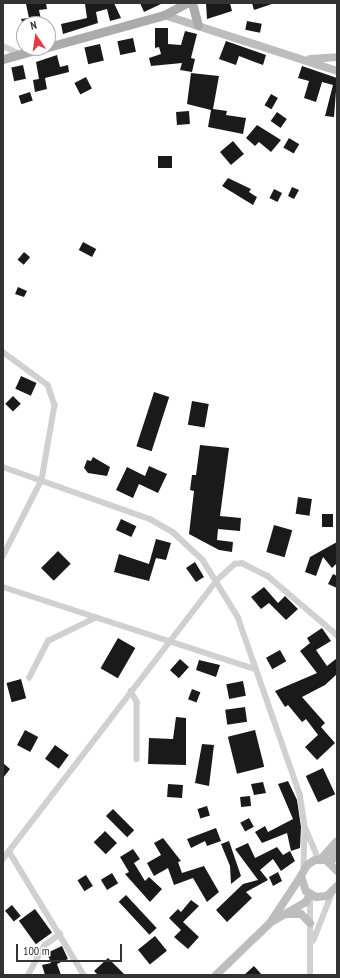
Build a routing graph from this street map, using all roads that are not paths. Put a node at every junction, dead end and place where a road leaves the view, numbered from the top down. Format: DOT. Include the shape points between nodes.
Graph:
graph roads {
  1 [pos="192,3"];
  2 [pos="181,4"];
  3 [pos="164,15"];
  4 [pos="198,25"];
  5 [pos="56,44"];
  6 [pos="3,46"];
  7 [pos="16,52"];
  8 [pos="16,55"];
  9 [pos="337,57"];
  10 [pos="3,59"];
  11 [pos="303,59"];
  12 [pos="337,71"];
  13 [pos="3,352"];
  14 [pos="3,467"];
  15 [pos="42,480"];
  16 [pos="3,557"];
  17 [pos="217,580"];
  18 [pos="3,587"];
  19 [pos="96,618"];
  20 [pos="337,635"];
  21 [pos="169,642"];
  22 [pos="255,669"];
  23 [pos="29,678"];
  24 [pos="131,691"];
  25 [pos="137,759"];
  26 [pos="305,827"];
  27 [pos="337,841"];
  28 [pos="337,846"];
  29 [pos="9,851"];
  30 [pos="3,859"];
  31 [pos="320,860"];
  32 [pos="335,867"];
  33 [pos="302,872"];
  34 [pos="336,889"];
  35 [pos="310,894"];
  36 [pos="284,915"];
  37 [pos="270,923"];
  38 [pos="310,923"];
  39 [pos="60,934"];
  40 [pos="312,943"];
  41 [pos="28,975"];
  42 [pos="84,975"];
  43 [pos="216,975"];
  44 [pos="310,975"];
  1 -- 4 [label="main road"];
  2 -- 3 [label="main road"];
  3 -- 4 [label="street"];
  3 -- 5 [label="main road"];
  4 -- 11 [label="street"];
  6 -- 7 [label="street"];
  8 -- 10 [label="main road"];
  9 -- 11 [label="street"];
  11 -- 12 [label="street"];
  13 -- 15 [label="street" via="26,366 53,393 55,405"];
  14 -- 15 [label="street"];
  15 -- 16 [label="street"];
  15 -- 17 [label="street" via="150,519 174,533 203,560"];
  17 -- 20 [label="street" via="235,564 255,568 287,590"];
  17 -- 21 [label="street"];
  17 -- 22 [label="street" via="238,617"];
  18 -- 19 [label="street"];
  19 -- 21 [label="street"];
  19 -- 23 [label="street" via="48,641"];
  21 -- 22 [label="street"];
  21 -- 24 [label="street"];
  22 -- 26 [label="street" via="300,794"];
  24 -- 25 [label="street" via="137,702"];
  24 -- 29 [label="street"];
  26 -- 31 [label="street"];
  26 -- 33 [label="street"];
  27 -- 31 [label="street"];
  28 -- 32 [label="street"];
  29 -- 30 [label="street"];
  29 -- 39 [label="street"];
  31 -- 32 [label="street"];
  31 -- 33 [label="street"];
  33 -- 35 [label="street" via="303,887"];
  33 -- 37 [label="street"];
  34 -- 35 [label="street" via="321,897"];
  34 -- 40 [label="street"];
  35 -- 36 [label="street" via="306,902"];
  35 -- 38 [label="street"];
  36 -- 37 [label="street"];
  36 -- 38 [label="street" via="301,914"];
  37 -- 43 [label="street"];
  38 -- 40 [label="street"];
  39 -- 41 [label="street" via="44,946"];
  39 -- 42 [label="street"];
  40 -- 44 [label="street"];
}
